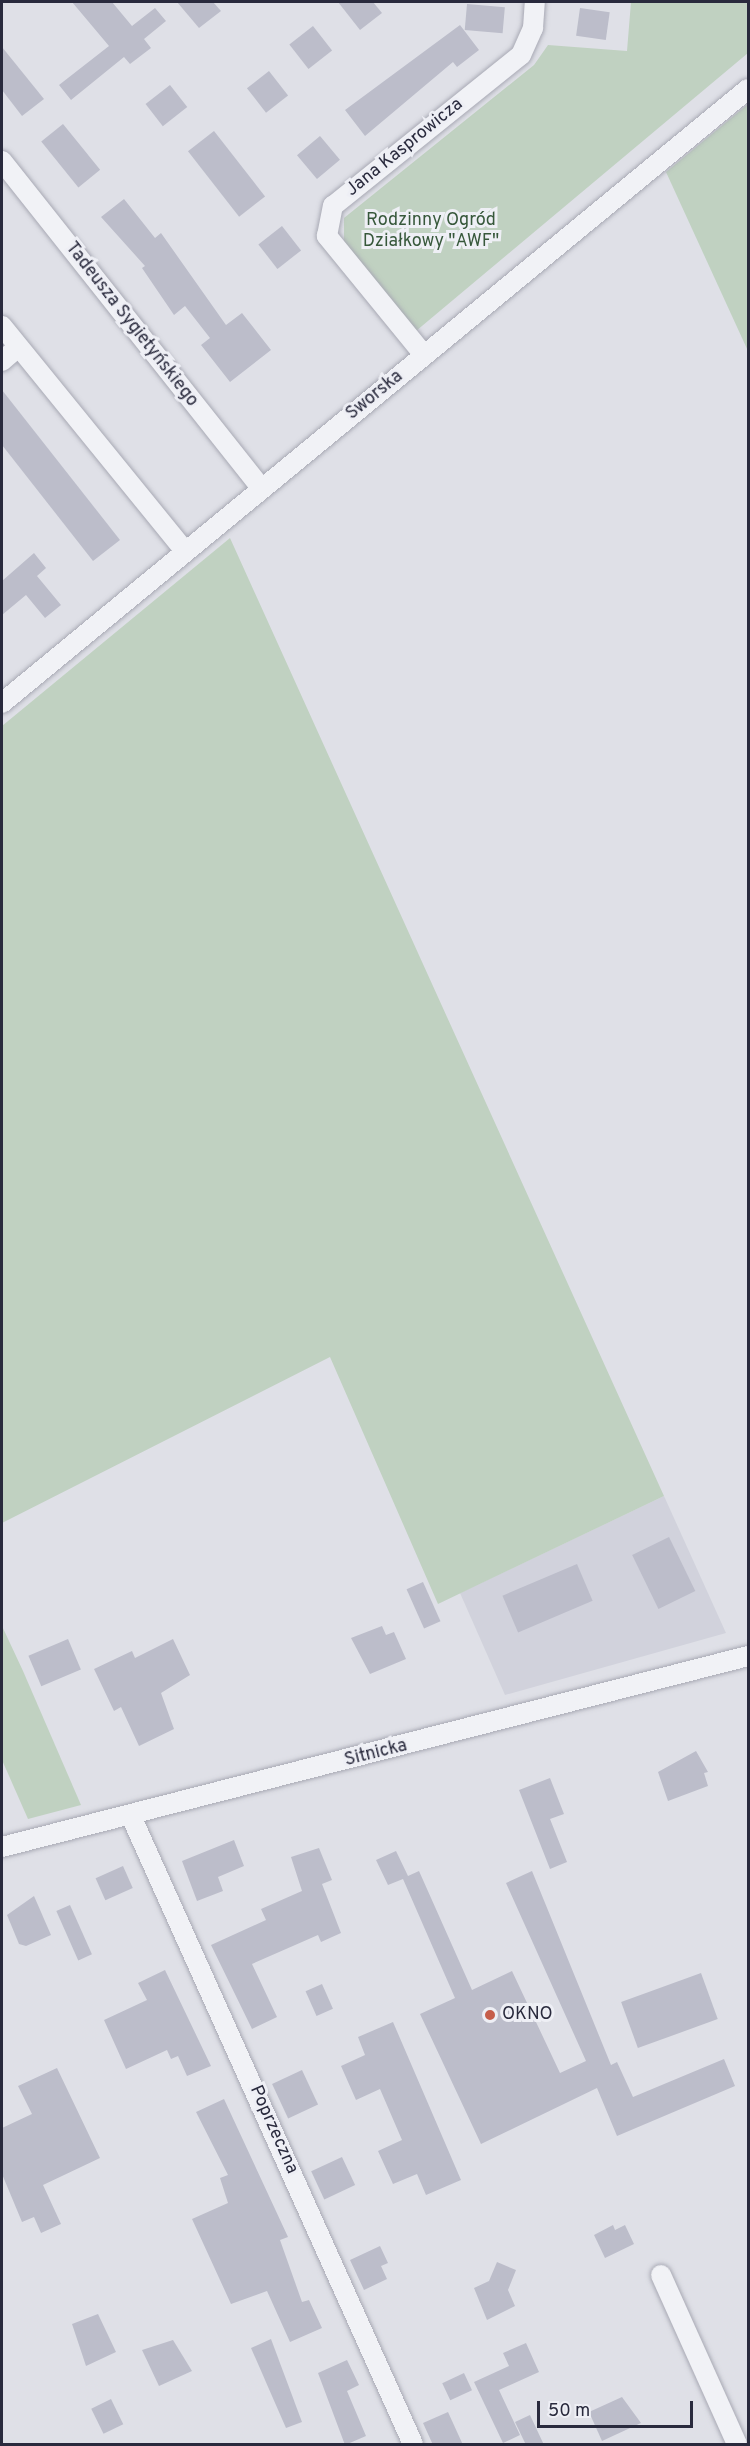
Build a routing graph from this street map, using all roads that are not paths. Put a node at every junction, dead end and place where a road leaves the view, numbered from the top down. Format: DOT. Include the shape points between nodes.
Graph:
graph roads {
  1 [pos="535,2"];
  2 [pos="748,90"];
  3 [pos="2,161"];
  4 [pos="2,326"];
  5 [pos="18,348"];
  6 [pos="424,355"];
  7 [pos="2,361"];
  8 [pos="261,488"];
  9 [pos="185,551"];
  10 [pos="2,703"];
  11 [pos="748,1656"];
  12 [pos="131,1815"];
  13 [pos="2,1847"];
  14 [pos="662,2275"];
  15 [pos="413,2445"];
  16 [pos="737,2445"];
  1 -- 6 [label="street, Jana Kasprowicza" via="533,28 521,55 333,206 327,236"];
  2 -- 6 [label="street, Sworska"];
  3 -- 8 [label="street, Tadeusza Sygietyńskiego"];
  4 -- 5 [label="street"];
  5 -- 7 [label="street"];
  5 -- 9 [label="street"];
  6 -- 8 [label="street, Sworska"];
  8 -- 9 [label="street, Sworska"];
  9 -- 10 [label="street, Sworska"];
  11 -- 12 [label="street, Sitnicka"];
  12 -- 13 [label="street, Sitnicka"];
  12 -- 15 [label="street, Poprzeczna"];
  14 -- 16 [label="street"];
}
